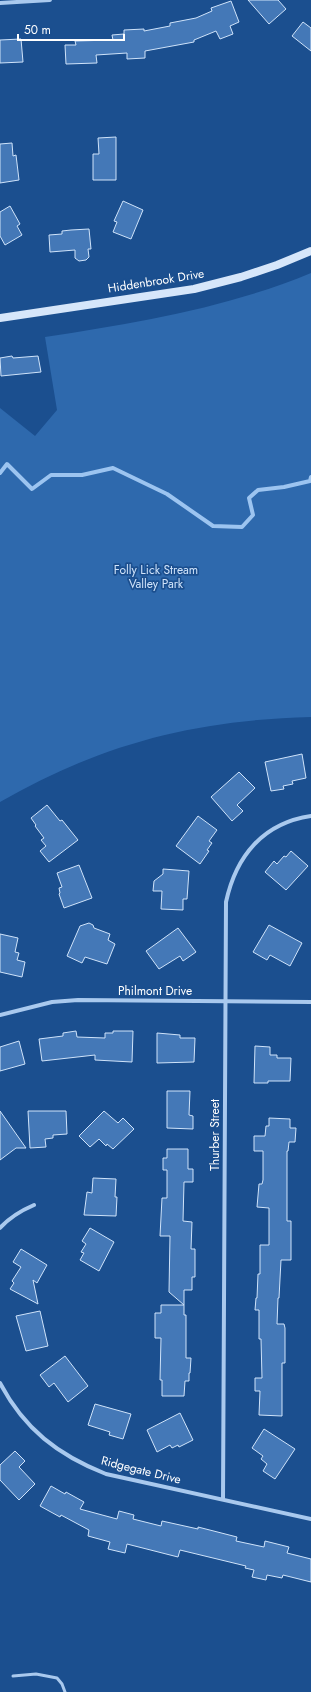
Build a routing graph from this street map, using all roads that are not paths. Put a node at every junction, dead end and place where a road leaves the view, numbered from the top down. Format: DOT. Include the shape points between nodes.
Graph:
graph roads {
  1 [pos="50,0"];
  2 [pos="0,3"];
  3 [pos="311,251"];
  4 [pos="0,318"];
  5 [pos="311,816"];
  6 [pos="226,1001"];
  7 [pos="311,1002"];
  8 [pos="0,1015"];
  9 [pos="34,1206"];
  10 [pos="0,1228"];
  11 [pos="0,1383"];
  12 [pos="223,1499"];
  13 [pos="311,1519"];
  14 [pos="13,1676"];
  15 [pos="65,1692"];
  1 -- 2 [label="street"];
  3 -- 4 [label="street, Hiddenbrook Drive" via="241,277 194,289"];
  5 -- 6 [label="street, Thurber Street" via="287,822 271,830 256,841 237,866 226,902"];
  6 -- 7 [label="street, Philmont Drive"];
  6 -- 8 [label="street, Philmont Drive" via="78,1000 52,1002"];
  6 -- 12 [label="street, Thurber Street"];
  9 -- 10 [label="street" via="19,1212"];
  11 -- 12 [label="street, Ridgegate Drive" via="22,1418 39,1435 60,1452 82,1464 106,1474"];
  12 -- 13 [label="street, Ridgegate Drive"];
  14 -- 15 [label="lane" via="36,1674 57,1678"];
}
